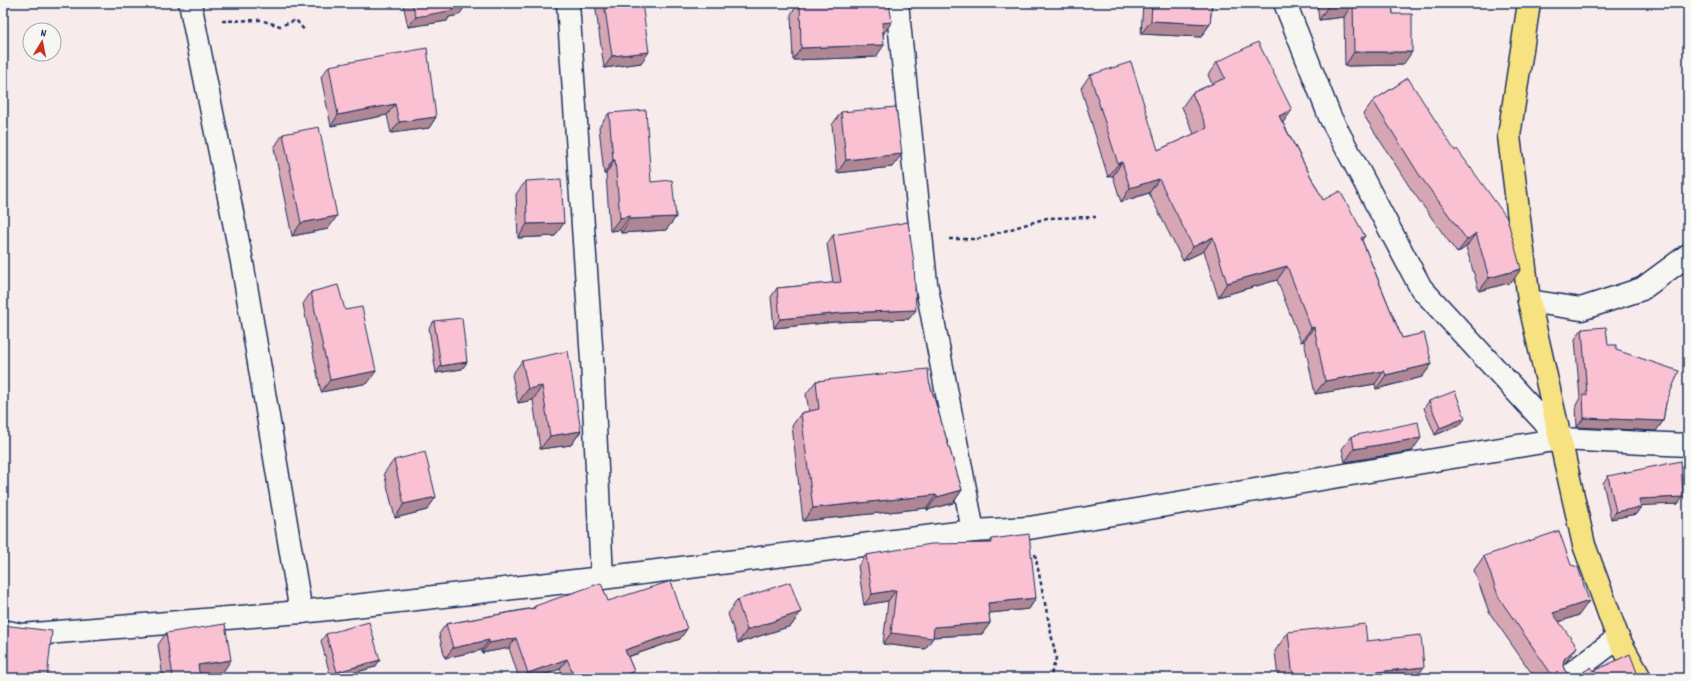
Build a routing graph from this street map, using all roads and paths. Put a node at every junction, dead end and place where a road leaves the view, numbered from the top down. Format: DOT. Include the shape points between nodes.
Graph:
graph roads {
  1 [pos="568,3"];
  2 [pos="898,3"];
  3 [pos="1285,3"];
  4 [pos="1529,3"];
  5 [pos="192,13"];
  6 [pos="305,31"];
  7 [pos="1096,217"];
  8 [pos="923,238"];
  9 [pos="1688,255"];
  10 [pos="1529,301"];
  11 [pos="1560,439"];
  12 [pos="1688,445"];
  13 [pos="1029,528"];
  14 [pos="973,531"];
  15 [pos="602,578"];
  16 [pos="301,612"];
  17 [pos="3,632"];
  18 [pos="1618,638"];
  19 [pos="1050,678"];
  20 [pos="1565,678"];
  21 [pos="1640,678"];
  1 -- 15 [label="street" via="592,360"];
  2 -- 8 [label="street"];
  3 -- 11 [label="street" via="1330,117 1421,288"];
  4 -- 10 [label="highway" via="1509,136"];
  5 -- 6 [label="path" via="260,20 280,26 296,20"];
  5 -- 16 [label="street" via="242,262"];
  7 -- 8 [label="path" via="1047,218 978,239"];
  8 -- 14 [label="street" via="926,283"];
  9 -- 10 [label="street" via="1642,289 1581,309"];
  10 -- 11 [label="highway"];
  11 -- 12 [label="street"];
  11 -- 13 [label="street"];
  11 -- 18 [label="highway" via="1584,545"];
  13 -- 14 [label="street"];
  13 -- 19 [label="path" via="1056,658"];
  14 -- 15 [label="street"];
  15 -- 16 [label="street"];
  16 -- 17 [label="street" via="22,635"];
  18 -- 20 [label="street"];
  18 -- 21 [label="highway"];
}
